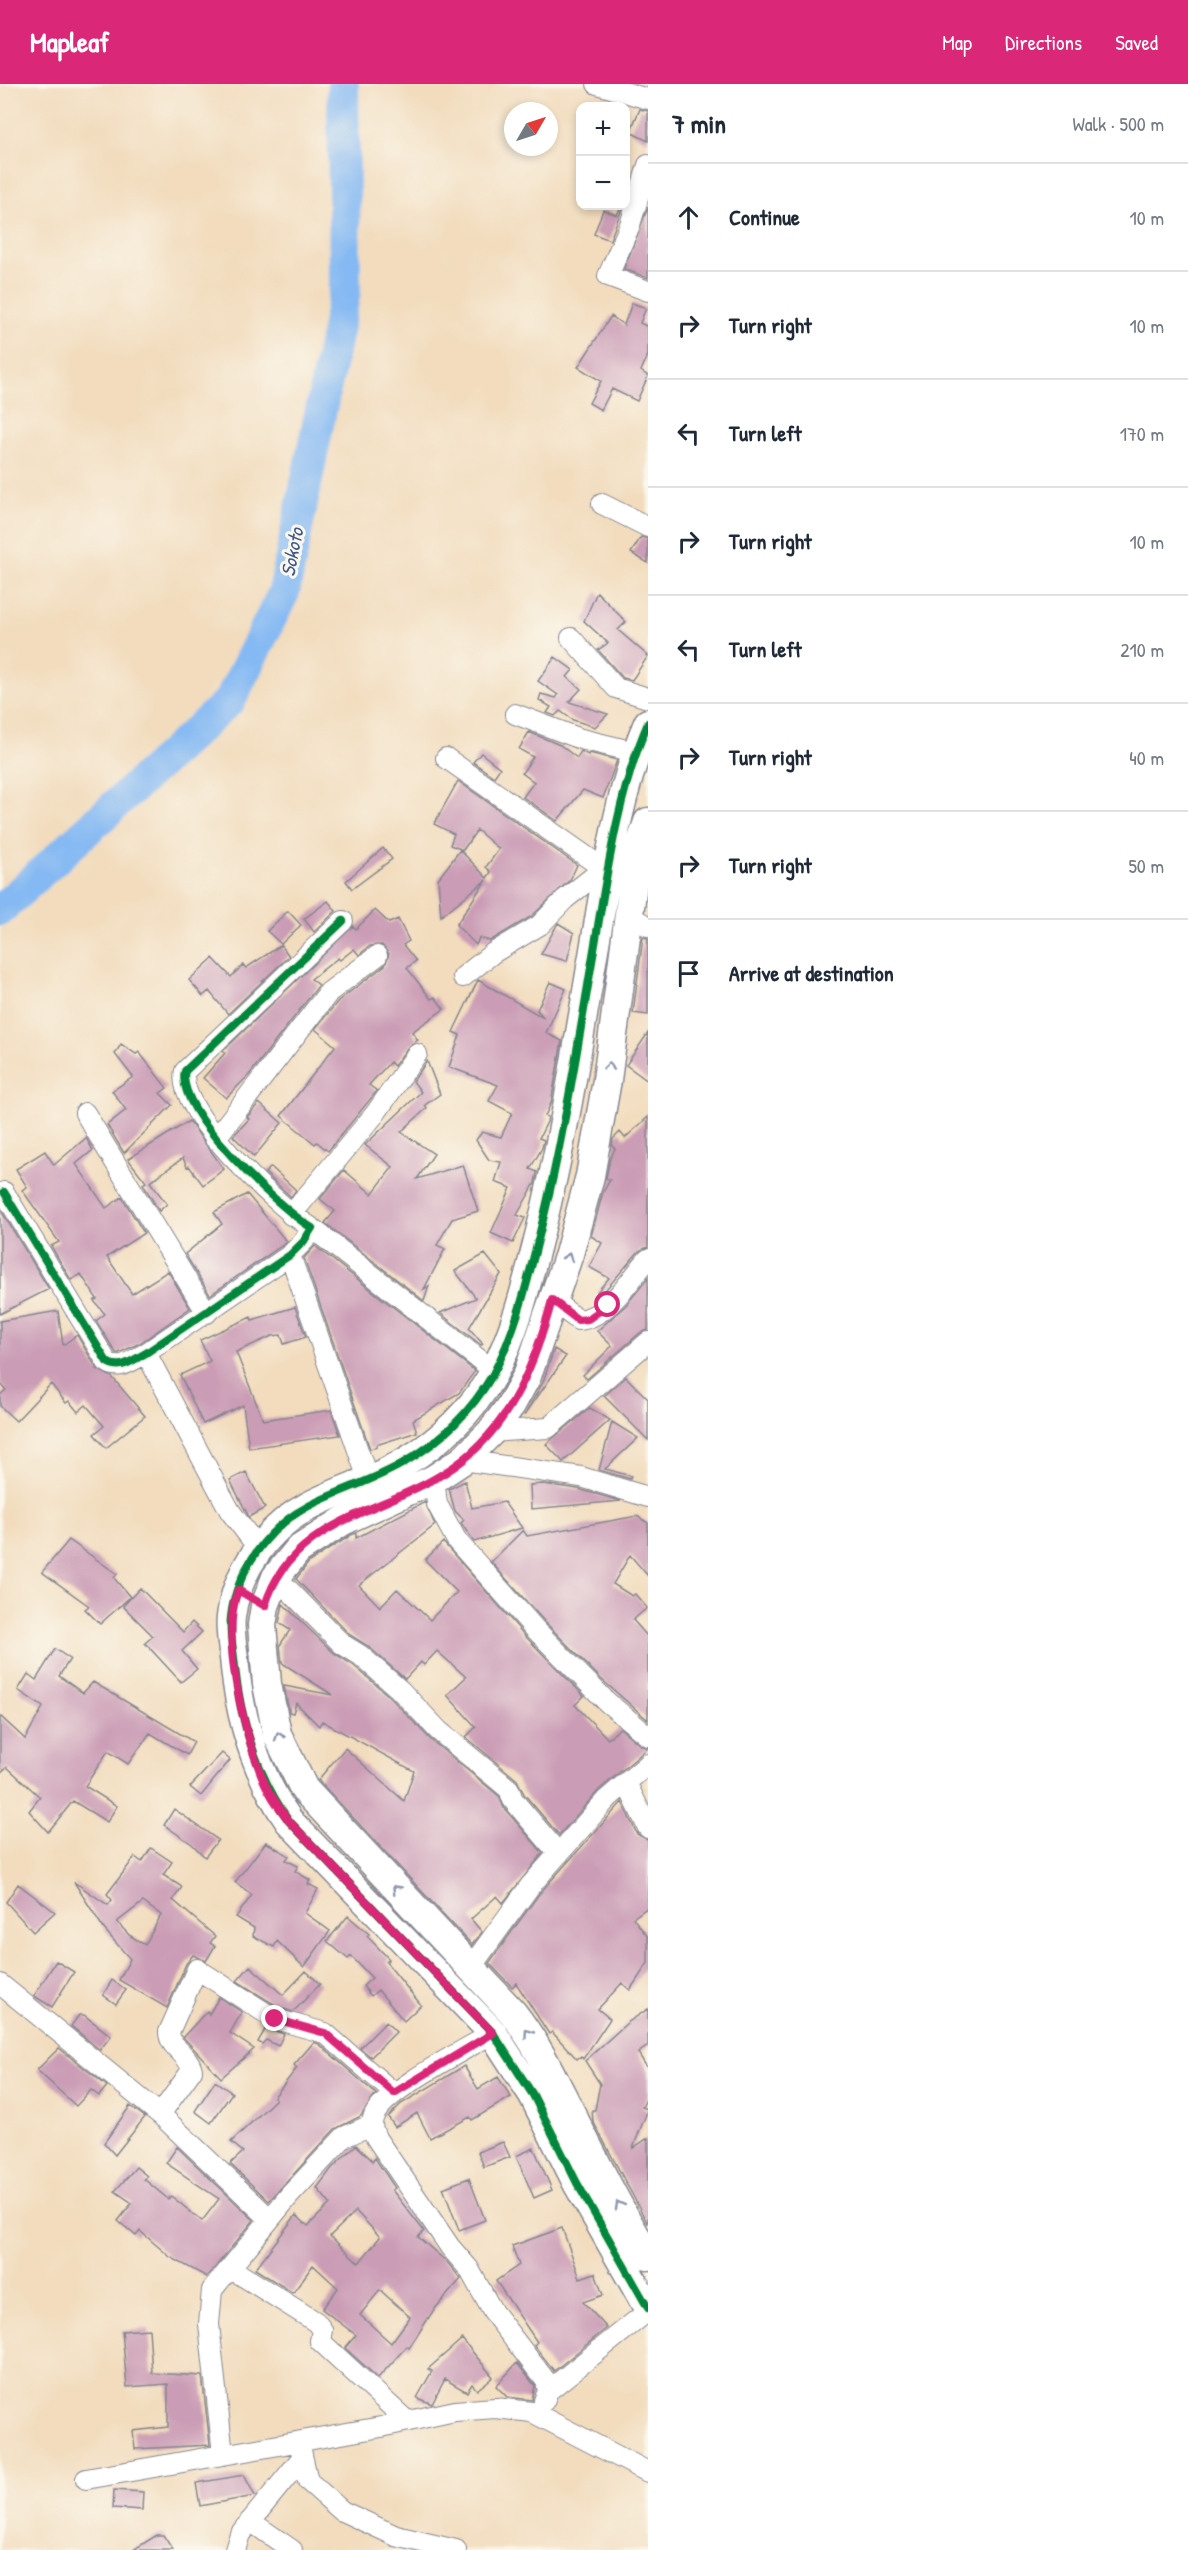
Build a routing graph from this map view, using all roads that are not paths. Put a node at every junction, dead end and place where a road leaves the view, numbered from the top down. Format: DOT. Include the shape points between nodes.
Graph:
graph roads {
  1 [pos="597,84"];
  2 [pos="648,99"];
  3 [pos="648,165"];
  4 [pos="648,291"];
  5 [pos="602,504"];
  6 [pos="648,527"];
  7 [pos="571,638"];
  8 [pos="648,698"];
  9 [pos="515,714"];
  10 [pos="648,723"];
  11 [pos="636,752"];
  12 [pos="446,758"];
  13 [pos="648,822"];
  14 [pos="605,870"];
  15 [pos="343,921"];
  16 [pos="638,921"];
  17 [pos="377,956"];
  18 [pos="463,977"];
  19 [pos="417,1054"];
  20 [pos="85,1113"];
  21 [pos="215,1139"];
  22 [pos="4,1192"];
  23 [pos="291,1215"];
  24 [pos="312,1228"];
  25 [pos="290,1255"];
  26 [pos="648,1259"];
  27 [pos="552,1300"];
  28 [pos="207,1312"];
  29 [pos="648,1342"];
  30 [pos="146,1353"];
  31 [pos="494,1371"];
  32 [pos="491,1432"];
  33 [pos="463,1460"];
  34 [pos="368,1479"];
  35 [pos="434,1479"];
  36 [pos="648,1497"];
  37 [pos="258,1548"];
  38 [pos="276,1576"];
  39 [pos="238,1590"];
  40 [pos="265,1606"];
  41 [pos="648,1736"];
  42 [pos="648,1764"];
  43 [pos="627,1784"];
  44 [pos="648,1828"];
  45 [pos="559,1854"];
  46 [pos="471,1967"];
  47 [pos="0,1984"];
  48 [pos="493,2033"];
  49 [pos="394,2093"];
  50 [pos="162,2116"];
  51 [pos="371,2125"];
  52 [pos="270,2219"];
  53 [pos="648,2256"];
  54 [pos="230,2268"];
  55 [pos="648,2309"];
  56 [pos="548,2391"];
  57 [pos="538,2414"];
  58 [pos="407,2421"];
  59 [pos="300,2451"];
  60 [pos="223,2456"];
  61 [pos="648,2472"];
  62 [pos="86,2480"];
  63 [pos="250,2521"];
  64 [pos="235,2550"];
  65 [pos="292,2550"];
  66 [pos="456,2550"];
  1 -- 2 [label="street"];
  3 -- 4 [label="street" via="630,225 608,276"];
  5 -- 6 [label="street"];
  7 -- 8 [label="street" via="616,688"];
  9 -- 11 [label="street" via="581,739"];
  10 -- 11 [label="street"];
  11 -- 14 [label="street"];
  12 -- 14 [label="street"];
  13 -- 16 [label="street" via="638,854"];
  14 -- 18 [label="street" via="565,899 540,925 493,953"];
  14 -- 31 [label="street" via="556,1167 522,1301"];
  15 -- 21 [label="street" via="185,1071 182,1081 188,1095"];
  27 -- 16 [label="street, one-way" via="590,1176"];
  17 -- 21 [label="street" via="329,992"];
  19 -- 23 [label="street" via="375,1114"];
  20 -- 28 [label="street"];
  21 -- 23 [label="street"];
  22 -- 30 [label="street" via="107,1362 121,1366"];
  23 -- 24 [label="street"];
  24 -- 25 [label="street"];
  24 -- 31 [label="street"];
  25 -- 28 [label="street"];
  25 -- 34 [label="street"];
  26 -- 27 [label="street" via="608,1305 588,1319 578,1320"];
  27 -- 32 [label="street" via="527,1376"];
  28 -- 30 [label="street"];
  29 -- 32 [label="street" via="548,1428"];
  30 -- 37 [label="street" via="230,1511"];
  31 -- 34 [label="street" via="474,1405 458,1422 403,1464"];
  32 -- 33 [label="street"];
  33 -- 35 [label="street"];
  33 -- 36 [label="street" via="581,1477"];
  34 -- 37 [label="street" via="289,1517"];
  35 -- 38 [label="street" via="311,1540"];
  35 -- 41 [label="street" via="437,1504 457,1541 535,1629 607,1702"];
  37 -- 39 [label="street"];
  38 -- 40 [label="street"];
  38 -- 45 [label="street" via="342,1644 360,1655 439,1731 509,1789 513,1800"];
  39 -- 40 [label="street"];
  39 -- 48 [label="street" via="231,1616 238,1690 261,1775 289,1821"];
  46 -- 40 [label="street, one-way" via="303,1789 277,1734 261,1639"];
  42 -- 43 [label="street"];
  43 -- 44 [label="street"];
  43 -- 45 [label="street" via="607,1799"];
  45 -- 46 [label="street" via="530,1886"];
  53 -- 46 [label="street, one-way" via="602,2175 547,2062 513,2013"];
  47 -- 50 [label="street"];
  48 -- 49 [label="street"];
  48 -- 55 [label="street" via="533,2095"];
  49 -- 50 [label="street" via="325,2033 275,2019 197,1969 169,2038 189,2060 192,2070"];
  49 -- 51 [label="street" via="374,2115"];
  50 -- 52 [label="street"];
  51 -- 52 [label="street" via="344,2137"];
  51 -- 56 [label="street" via="493,2312 546,2381"];
  52 -- 54 [label="street"];
  54 -- 58 [label="street" via="316,2322 322,2330 320,2341"];
  54 -- 60 [label="street" via="212,2290 209,2306"];
  55 -- 56 [label="street"];
  56 -- 57 [label="street"];
  57 -- 58 [label="street" via="495,2408"];
  57 -- 61 [label="street"];
  58 -- 59 [label="street"];
  59 -- 60 [label="street"];
  59 -- 63 [label="street"];
  59 -- 66 [label="street" via="308,2481 342,2511 396,2536"];
  60 -- 62 [label="street"];
  63 -- 64 [label="street"];
  63 -- 65 [label="street"];
}
